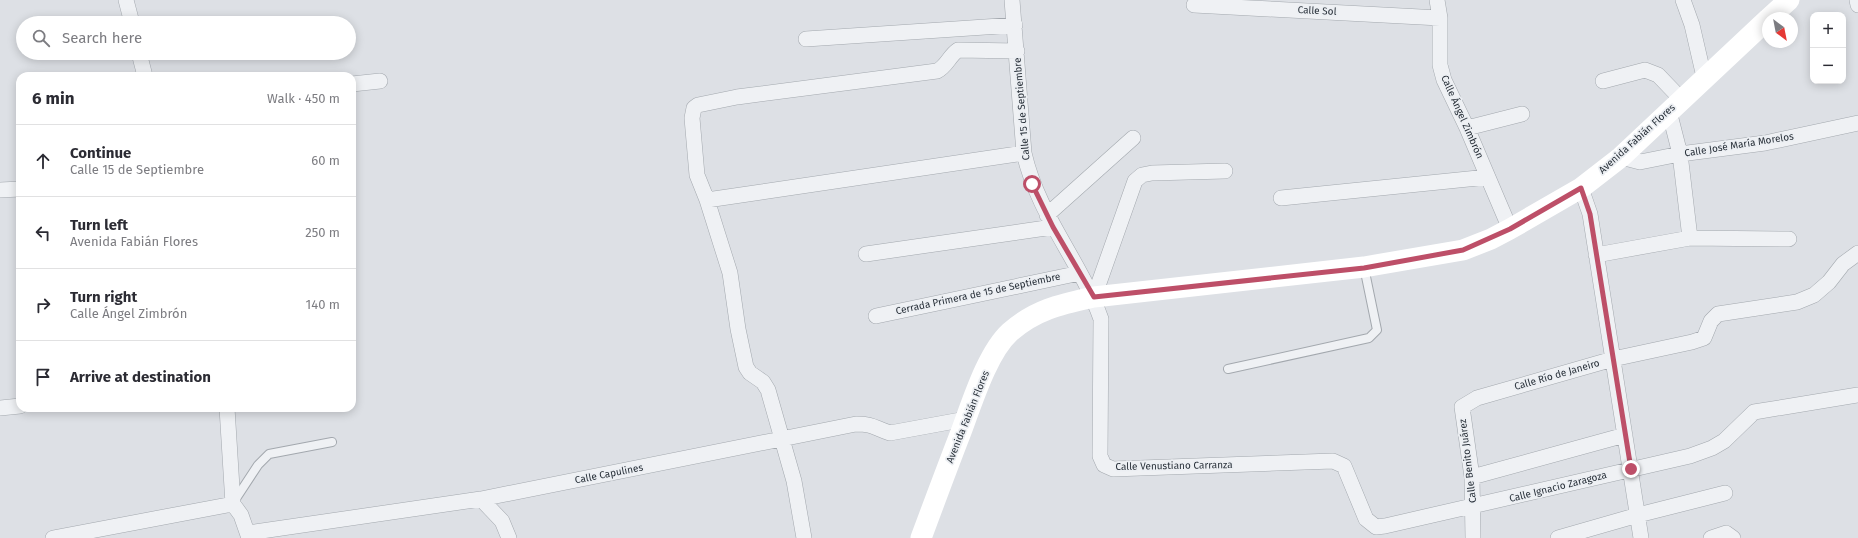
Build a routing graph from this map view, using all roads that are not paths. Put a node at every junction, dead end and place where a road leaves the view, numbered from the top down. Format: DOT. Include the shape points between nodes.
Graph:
graph roads {
  1 [pos="126,0"];
  2 [pos="1012,0"];
  3 [pos="1437,0"];
  4 [pos="1683,0"];
  5 [pos="1789,0"];
  6 [pos="1194,5"];
  7 [pos="1776,12"];
  8 [pos="130,16"];
  9 [pos="1440,18"];
  10 [pos="1762,24"];
  11 [pos="1015,25"];
  12 [pos="806,39"];
  13 [pos="1017,51"];
  14 [pos="142,60"];
  15 [pos="144,72"];
  16 [pos="1704,77"];
  17 [pos="380,81"];
  18 [pos="1603,81"];
  19 [pos="356,84"];
  20 [pos="1675,105"];
  21 [pos="1522,114"];
  22 [pos="1858,123"];
  23 [pos="1467,128"];
  24 [pos="1133,138"];
  25 [pos="1024,153"];
  26 [pos="1680,154"];
  27 [pos="1621,157"];
  28 [pos="1225,171"];
  29 [pos="1488,177"];
  30 [pos="1581,188"];
  31 [pos="0,190"];
  32 [pos="16,190"];
  33 [pos="1281,198"];
  34 [pos="707,200"];
  35 [pos="1050,221"];
  36 [pos="1510,229"];
  37 [pos="1690,238"];
  38 [pos="1789,239"];
  39 [pos="1858,253"];
  40 [pos="866,254"];
  41 [pos="1596,255"];
  42 [pos="1364,268"];
  43 [pos="1080,273"];
  44 [pos="1094,297"];
  45 [pos="876,316"];
  46 [pos="1613,359"];
  47 [pos="1228,369"];
  48 [pos="1858,395"];
  49 [pos="16,406"];
  50 [pos="1462,407"];
  51 [pos="0,408"];
  52 [pos="226,412"];
  53 [pos="966,419"];
  54 [pos="1625,435"];
  55 [pos="782,440"];
  56 [pos="332,442"];
  57 [pos="1631,469"];
  58 [pos="1472,477"];
  59 [pos="1725,493"];
  60 [pos="481,499"];
  61 [pos="233,504"];
  62 [pos="1474,507"];
  63 [pos="1638,515"];
  64 [pos="1373,532"];
  65 [pos="249,535"];
  66 [pos="53,538"];
  67 [pos="509,538"];
  68 [pos="804,538"];
  69 [pos="921,538"];
  70 [pos="1473,538"];
  71 [pos="1558,538"];
  72 [pos="1641,538"];
  73 [pos="1711,538"];
  74 [pos="1733,538"];
  1 -- 8 [label="street"];
  2 -- 11 [label="street, Calle 15 de Septiembre"];
  3 -- 9 [label="street, Calle Ángel Zimbrón"];
  4 -- 16 [label="street" via="1692,25"];
  5 -- 7 [label="main road, Avenida Fabián Flores"];
  6 -- 9 [label="street, Calle Sol"];
  9 -- 23 [label="street, Calle Ángel Zimbrón" via="1440,65 1444,80"];
  10 -- 16 [label="main road, Avenida Fabián Flores"];
  11 -- 12 [label="street"];
  11 -- 13 [label="street, Calle 15 de Septiembre"];
  13 -- 25 [label="street, Calle 15 de Septiembre"];
  13 -- 34 [label="street" via="958,50 951,55 944,67 937,71 737,97 698,105 692,112 696,168"];
  14 -- 15 [label="street"];
  16 -- 20 [label="main road, Avenida Fabián Flores"];
  17 -- 19 [label="street"];
  18 -- 20 [label="street" via="1645,70 1658,75"];
  20 -- 26 [label="street"];
  20 -- 27 [label="main road, Avenida Fabián Flores"];
  21 -- 23 [label="street"];
  22 -- 26 [label="street, Calle José María Morelos" via="1765,142"];
  23 -- 29 [label="street, Calle Ángel Zimbrón"];
  24 -- 35 [label="street"];
  25 -- 34 [label="street"];
  25 -- 35 [label="street, Calle 15 de Septiembre" via="1032,184"];
  26 -- 27 [label="street, Calle José María Morelos" via="1640,162"];
  26 -- 37 [label="street"];
  27 -- 30 [label="main road, Avenida Fabián Flores"];
  28 -- 44 [label="street" via="1152,173 1142,175 1135,181"];
  29 -- 33 [label="street"];
  29 -- 36 [label="street, Calle Ángel Zimbrón"];
  30 -- 36 [label="main road, Avenida Fabián Flores"];
  30 -- 41 [label="street" via="1590,214"];
  31 -- 32 [label="street"];
  34 -- 55 [label="street" via="730,273 746,367 768,390"];
  35 -- 40 [label="street"];
  35 -- 43 [label="street, Calle 15 de Septiembre"];
  36 -- 42 [label="main road, Avenida Fabián Flores" via="1463,250"];
  37 -- 38 [label="street"];
  37 -- 41 [label="street"];
  39 -- 46 [label="street, Calle Río de Janeiro" via="1843,264 1829,282 1814,295 1796,302 1718,314 1710,321 1704,338"];
  41 -- 46 [label="street"];
  42 -- 44 [label="main road, Avenida Fabián Flores"];
  42 -- 47 [label="lane" via="1378,330 1369,338"];
  43 -- 44 [label="street, Calle 15 de Septiembre"];
  43 -- 45 [label="street, Cerrada Primera de 15 de Septiembre"];
  44 -- 53 [label="main road, Avenida Fabián Flores" via="1055,306 1026,320 1009,333 996,350 979,384"];
  44 -- 64 [label="street, Calle Venustiano Carranza" via="1101,319 1100,456 1104,465 1113,469 1333,461 1344,466"];
  46 -- 50 [label="street, Calle Río de Janeiro" via="1477,398"];
  46 -- 54 [label="street"];
  48 -- 57 [label="street, Calle Ignacio Zaragoza" via="1754,412 1724,441 1712,448 1690,456"];
  49 -- 51 [label="street"];
  50 -- 58 [label="street, Calle Benito Juárez"];
  52 -- 61 [label="street"];
  53 -- 55 [label="street, Calle Capulines" via="890,433 871,424 856,424"];
  53 -- 69 [label="main road, Avenida Fabián Flores"];
  54 -- 57 [label="street"];
  54 -- 58 [label="street"];
  55 -- 60 [label="street, Calle Capulines"];
  55 -- 68 [label="street" via="794,481"];
  56 -- 61 [label="lane" via="270,454 246,481"];
  57 -- 62 [label="street, Calle Ignacio Zaragoza"];
  57 -- 63 [label="street"];
  58 -- 62 [label="street, Calle Benito Juárez"];
  59 -- 63 [label="street"];
  60 -- 65 [label="street, Calle Capulines"];
  60 -- 67 [label="street" via="502,522"];
  61 -- 65 [label="street" via="241,515"];
  61 -- 66 [label="street"];
  62 -- 64 [label="street, Calle Ignacio Zaragoza" via="1385,526"];
  62 -- 70 [label="street, Calle Benito Juárez"];
  63 -- 71 [label="street"];
  63 -- 72 [label="street"];
  73 -- 74 [label="street" via="1726,533"];
}
